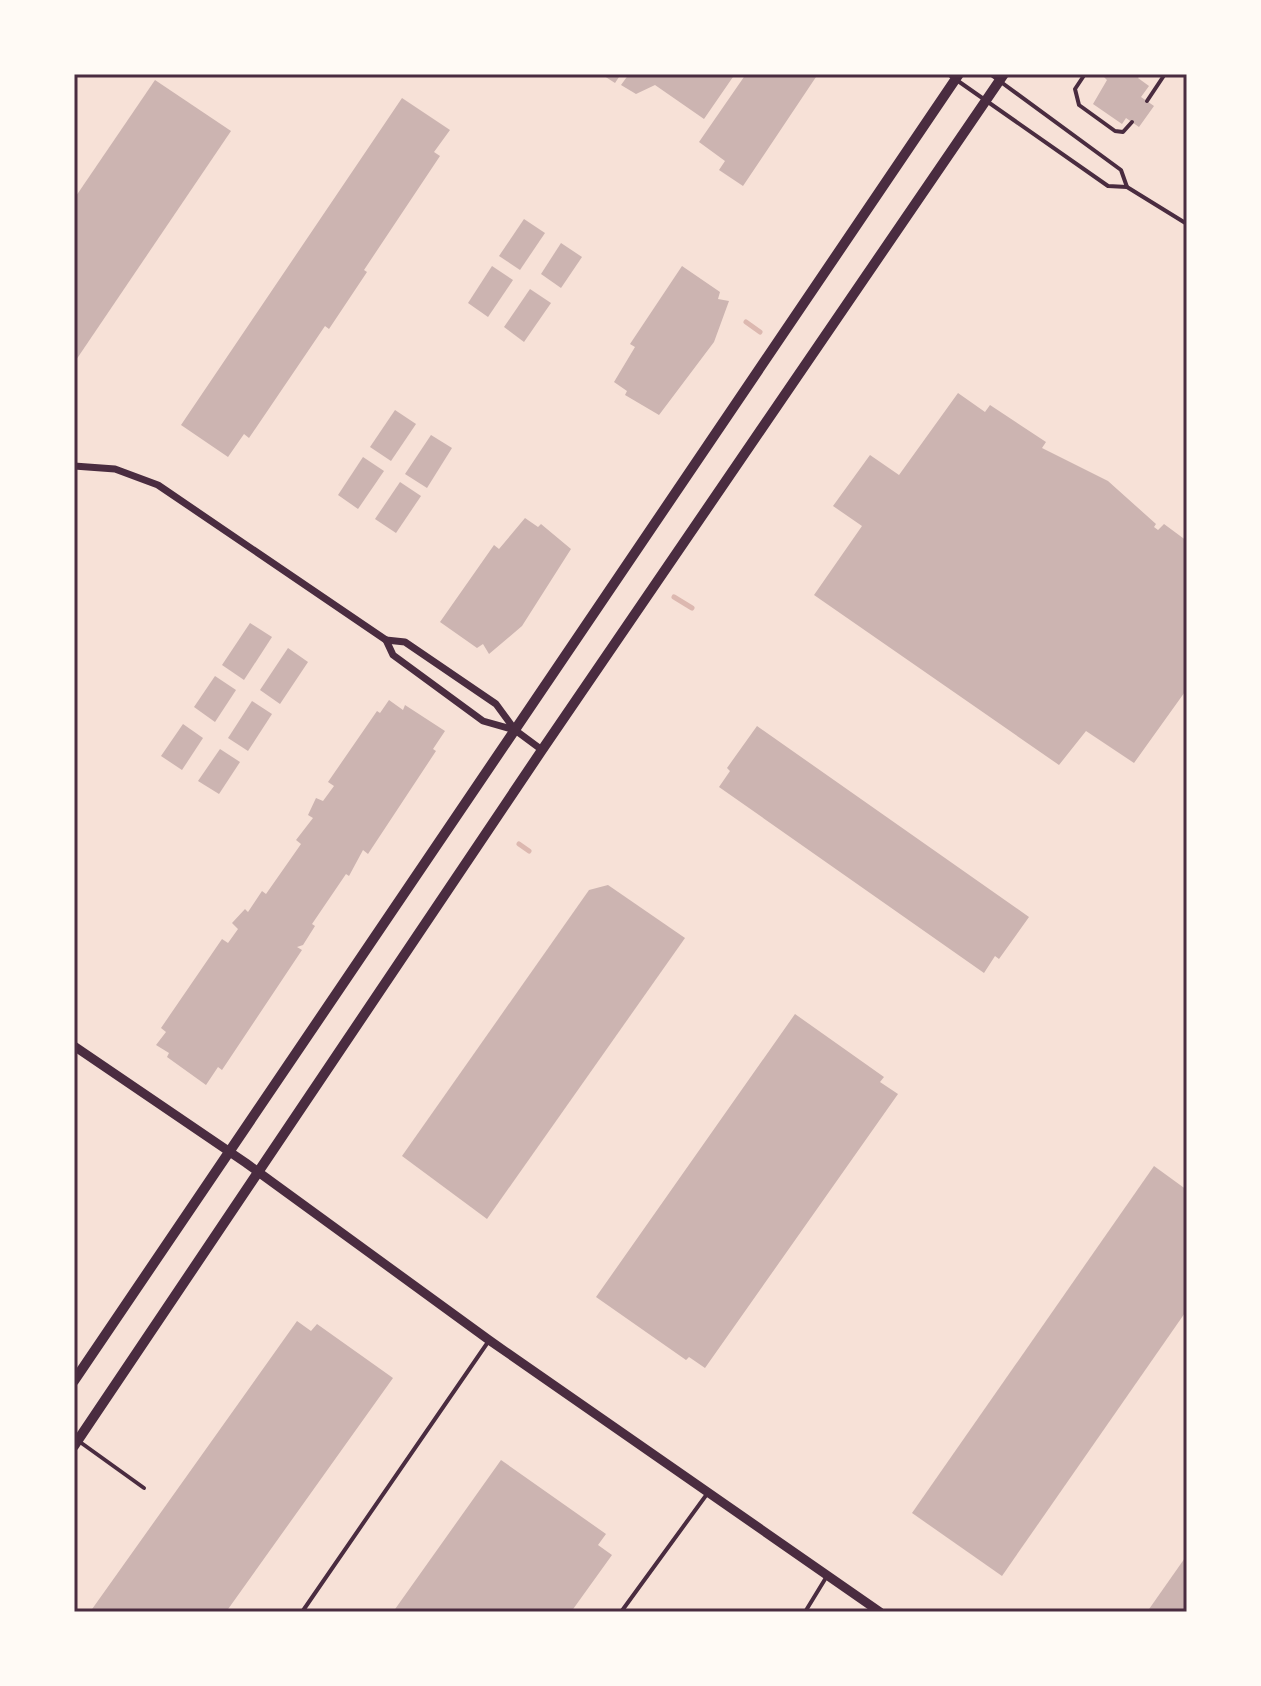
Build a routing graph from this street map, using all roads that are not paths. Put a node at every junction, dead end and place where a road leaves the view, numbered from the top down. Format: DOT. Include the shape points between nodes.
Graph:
graph roads {
  1 [pos="1085,74"];
  2 [pos="1165,74"];
  3 [pos="955,76"];
  4 [pos="998,76"];
  5 [pos="986,100"];
  6 [pos="1147,101"];
  7 [pos="1132,122"];
  8 [pos="1127,187"];
  9 [pos="1187,224"];
  10 [pos="74,466"];
  11 [pos="386,640"];
  12 [pos="515,730"];
  13 [pos="542,750"];
  14 [pos="74,1046"];
  15 [pos="229,1152"];
  16 [pos="260,1173"];
  17 [pos="489,1340"];
  18 [pos="74,1381"];
  19 [pos="76,1443"];
  20 [pos="144,1488"];
  21 [pos="709,1491"];
  22 [pos="828,1575"];
  23 [pos="302,1612"];
  24 [pos="621,1612"];
  25 [pos="805,1612"];
  26 [pos="880,1612"];
  1 -- 7 [label="lane" via="1075,89 1079,105 1115,131 1123,132"];
  2 -- 6 [label="lane"];
  3 -- 5 [label="lane"];
  3 -- 12 [label="main road"];
  4 -- 5 [label="main road"];
  4 -- 8 [label="lane" via="1121,170"];
  5 -- 8 [label="lane" via="1108,186"];
  5 -- 13 [label="main road"];
  8 -- 9 [label="lane"];
  10 -- 11 [label="street" via="115,469 158,485"];
  11 -- 12 [label="street" via="393,655 483,721"];
  11 -- 12 [label="street" via="405,642 496,704"];
  12 -- 13 [label="street"];
  12 -- 15 [label="main road"];
  13 -- 16 [label="main road"];
  14 -- 15 [label="street"];
  15 -- 16 [label="street"];
  15 -- 18 [label="main road"];
  16 -- 17 [label="street"];
  16 -- 19 [label="main road"];
  17 -- 21 [label="street"];
  17 -- 23 [label="lane"];
  19 -- 20 [label="lane"];
  21 -- 22 [label="street"];
  21 -- 24 [label="lane"];
  22 -- 25 [label="lane"];
  22 -- 26 [label="street"];
}
